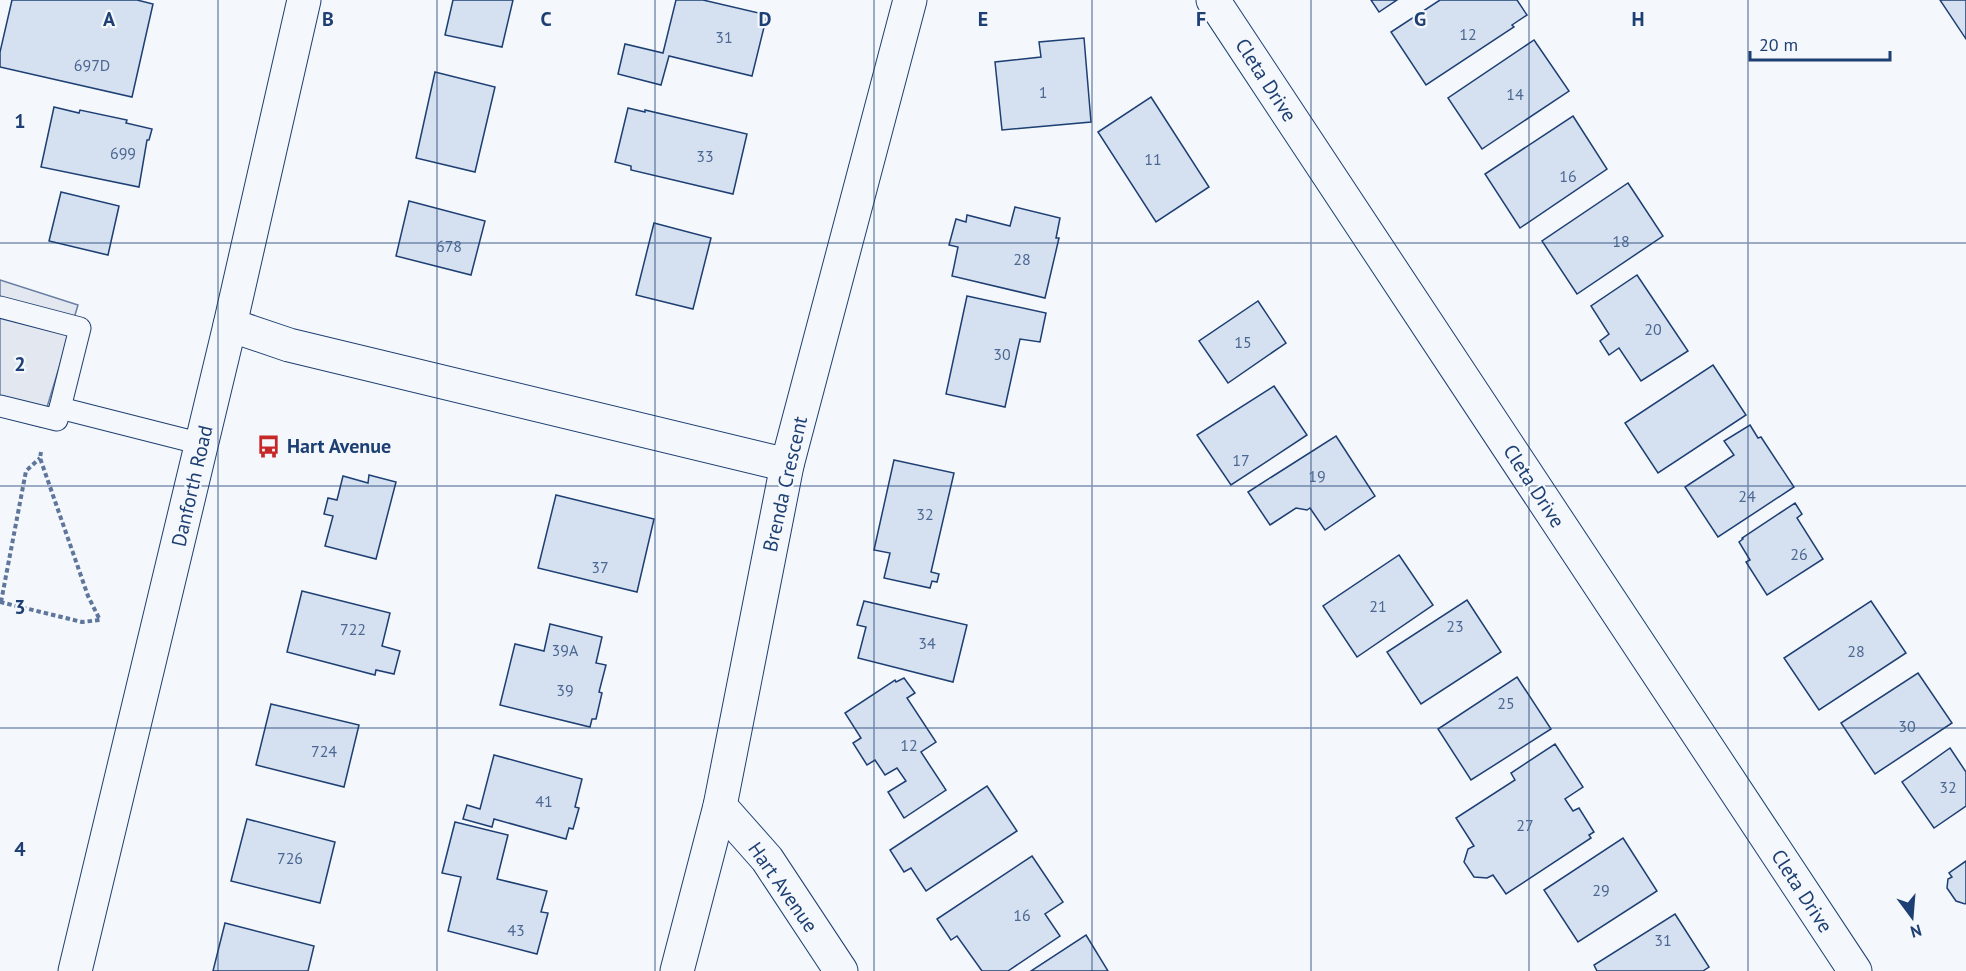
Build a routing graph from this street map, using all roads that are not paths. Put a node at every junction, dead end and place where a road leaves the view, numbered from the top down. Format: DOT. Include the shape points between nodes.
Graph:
graph roads {
  1 [pos="304,0"];
  2 [pos="910,0"];
  3 [pos="1213,0"];
  4 [pos="0,308"];
  5 [pos="230,326"];
  6 [pos="0,406"];
  7 [pos="55,413"];
  8 [pos="202,444"];
  9 [pos="787,465"];
  10 [pos="720,806"];
  11 [pos="75,971"];
  12 [pos="677,971"];
  13 [pos="841,971"];
  14 [pos="1855,971"];
  1 -- 5 [label="street, Danforth Road"];
  2 -- 9 [label="street, Brenda Crescent"];
  3 -- 14 [label="street, Cleta Drive"];
  4 -- 7 [label="lane" via="80,328"];
  5 -- 8 [label="street, Danforth Road"];
  5 -- 9 [label="street" via="289,345"];
  6 -- 7 [label="lane"];
  7 -- 8 [label="lane"];
  8 -- 11 [label="street, Danforth Road"];
  9 -- 10 [label="street, Brenda Crescent"];
  10 -- 12 [label="street, Brenda Crescent"];
  10 -- 13 [label="street, Hart Avenue" via="767,859"];
}
